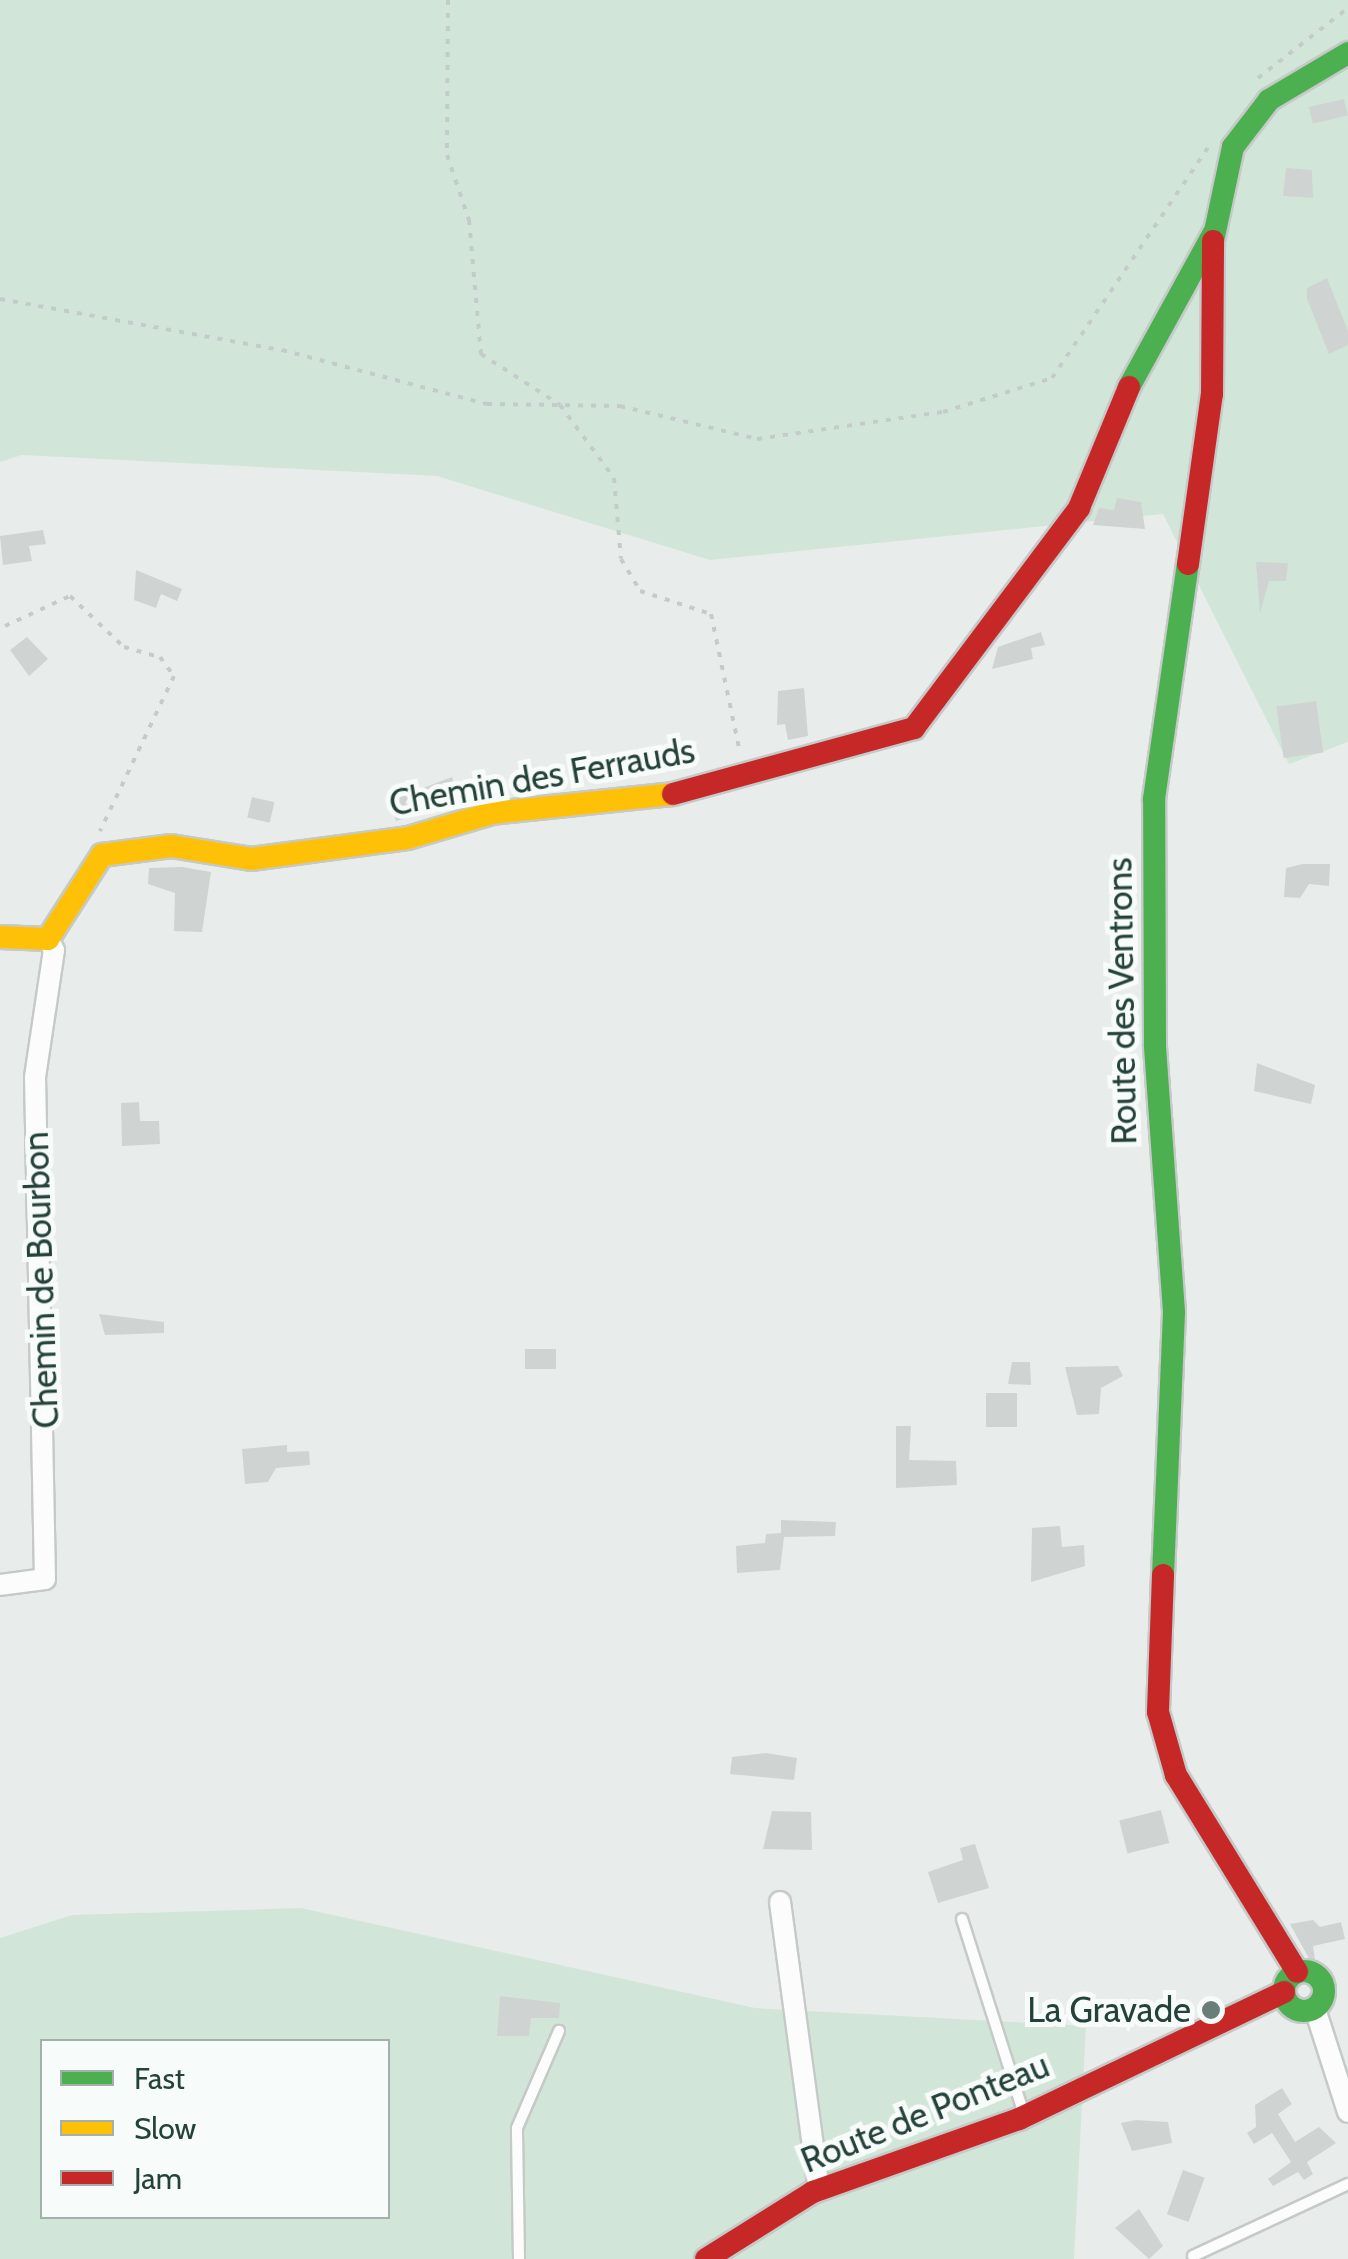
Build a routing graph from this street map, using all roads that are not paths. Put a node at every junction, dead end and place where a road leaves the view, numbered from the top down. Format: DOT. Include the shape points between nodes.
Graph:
graph roads {
  1 [pos="1348,54"];
  2 [pos="1213,234"];
  3 [pos="0,937"];
  4 [pos="48,939"];
  5 [pos="0,1585"];
  6 [pos="780,1902"];
  7 [pos="962,1919"];
  8 [pos="1348,1970"];
  9 [pos="1298,1972"];
  10 [pos="1324,1985"];
  11 [pos="1284,1992"];
  12 [pos="1315,2009"];
  13 [pos="559,2031"];
  14 [pos="1348,2112"];
  15 [pos="1025,2116"];
  16 [pos="1348,2184"];
  17 [pos="819,2190"];
  18 [pos="1193,2256"];
  19 [pos="520,2259"];
  20 [pos="706,2259"];
  1 -- 2 [label="street, Route des Ventrons" via="1284,90 1233,147"];
  2 -- 4 [label="street, Chemin des Ferrauds" via="1136,369 1079,508 914,728 862,747 634,802 492,814 408,838 251,859 171,846 102,855"];
  2 -- 9 [label="street, Route des Ventrons" via="1212,394 1154,799 1155,1046 1174,1312 1158,1712 1176,1775"];
  3 -- 4 [label="street"];
  4 -- 5 [label="street, Chemin de Bourbon" via="54,950 35,1077 45,1579"];
  6 -- 17 [label="street"];
  7 -- 15 [label="lane"];
  8 -- 10 [label="street"];
  9 -- 10 [label="street" via="1311,1972"];
  9 -- 11 [label="street"];
  10 -- 12 [label="street"];
  11 -- 12 [label="street" via="1296,2010"];
  11 -- 15 [label="street, Route de Ponteau"];
  12 -- 14 [label="street"];
  13 -- 19 [label="lane" via="517,2128"];
  15 -- 17 [label="street, Route de Ponteau"];
  16 -- 18 [label="lane"];
  17 -- 20 [label="street, Route de Ponteau"];
}
